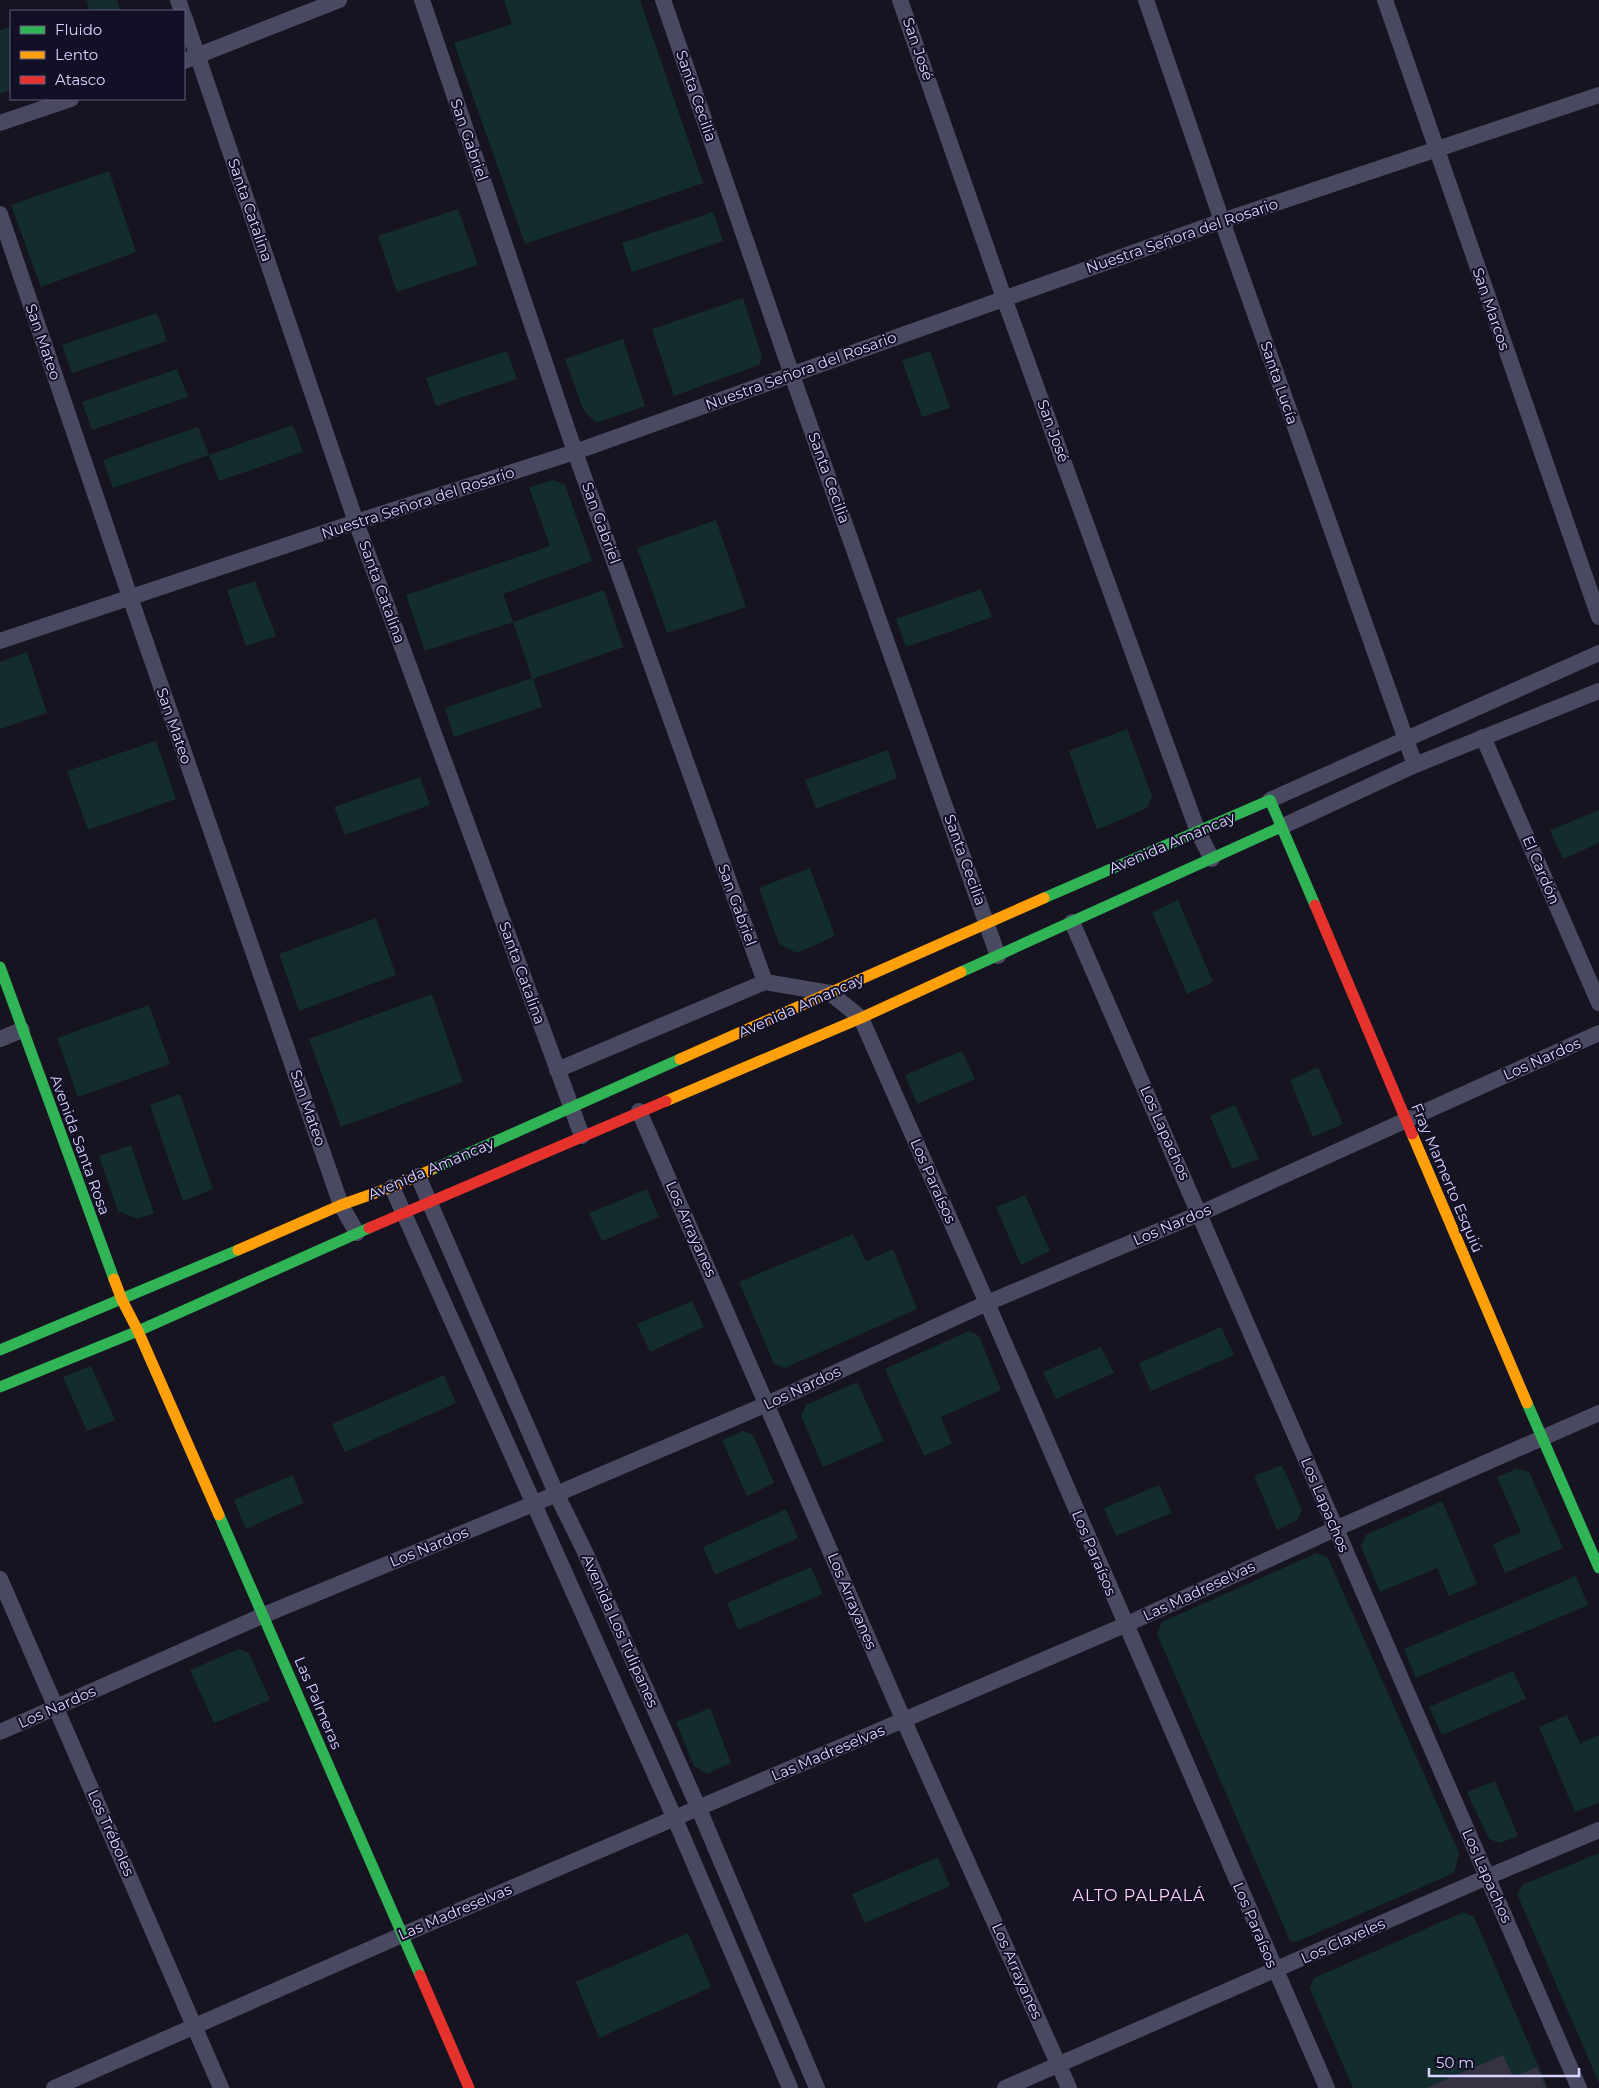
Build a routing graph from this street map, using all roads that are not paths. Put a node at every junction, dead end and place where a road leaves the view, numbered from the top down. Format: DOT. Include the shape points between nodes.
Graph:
graph roads {
  1 [pos="339,0"];
  2 [pos="422,0"];
  3 [pos="663,0"];
  4 [pos="900,0"];
  5 [pos="1146,0"];
  6 [pos="1385,0"];
  7 [pos="185,23"];
  8 [pos="190,58"];
  9 [pos="1599,95"];
  10 [pos="68,100"];
  11 [pos="0,123"];
  12 [pos="1436,150"];
  13 [pos="0,214"];
  14 [pos="1222,221"];
  15 [pos="1004,298"];
  16 [pos="792,375"];
  17 [pos="576,452"];
  18 [pos="356,522"];
  19 [pos="130,597"];
  20 [pos="1599,617"];
  21 [pos="0,641"];
  22 [pos="1599,654"];
  23 [pos="1599,691"];
  24 [pos="1483,737"];
  25 [pos="1405,740"];
  26 [pos="1415,765"];
  27 [pos="1270,800"];
  28 [pos="1281,827"];
  29 [pos="1198,832"];
  30 [pos="1212,859"];
  31 [pos="1072,922"];
  32 [pos="987,923"];
  33 [pos="998,956"];
  34 [pos="0,967"];
  35 [pos="765,982"];
  36 [pos="830,993"];
  37 [pos="1599,1003"];
  38 [pos="861,1018"];
  39 [pos="22,1030"];
  40 [pos="1599,1033"];
  41 [pos="0,1039"];
  42 [pos="557,1070"];
  43 [pos="571,1108"];
  44 [pos="639,1112"];
  45 [pos="1406,1120"];
  46 [pos="582,1136"];
  47 [pos="418,1176"];
  48 [pos="392,1188"];
  49 [pos="430,1203"];
  50 [pos="341,1205"];
  51 [pos="1201,1213"];
  52 [pos="404,1214"];
  53 [pos="357,1234"];
  54 [pos="122,1300"];
  55 [pos="987,1302"];
  56 [pos="138,1331"];
  57 [pos="0,1350"];
  58 [pos="0,1387"];
  59 [pos="767,1404"];
  60 [pos="1599,1413"];
  61 [pos="1542,1438"];
  62 [pos="556,1493"];
  63 [pos="533,1504"];
  64 [pos="1336,1529"];
  65 [pos="1599,1568"];
  66 [pos="0,1579"];
  67 [pos="264,1615"];
  68 [pos="1125,1625"];
  69 [pos="56,1708"];
  70 [pos="904,1721"];
  71 [pos="0,1732"];
  72 [pos="699,1809"];
  73 [pos="675,1819"];
  74 [pos="1599,1830"];
  75 [pos="1487,1877"];
  76 [pos="402,1934"];
  77 [pos="1275,1971"];
  78 [pos="194,2026"];
  79 [pos="1059,2065"];
  80 [pos="54,2088"];
  81 [pos="221,2088"];
  82 [pos="469,2088"];
  83 [pos="790,2088"];
  84 [pos="817,2088"];
  85 [pos="1004,2088"];
  86 [pos="1070,2088"];
  87 [pos="1327,2088"];
  88 [pos="1579,2088"];
  1 -- 8 [label="street"];
  2 -- 17 [label="street, San Gabriel"];
  3 -- 16 [label="street, Santa Cecilia"];
  4 -- 15 [label="street, San José"];
  5 -- 14 [label="street, Santa Lucía"];
  6 -- 12 [label="street, San Marcos"];
  7 -- 8 [label="street, Santa Catalina"];
  8 -- 18 [label="street, Santa Catalina"];
  9 -- 12 [label="street, Nuestra Señora del Rosario"];
  10 -- 11 [label="street"];
  12 -- 14 [label="street, Nuestra Señora del Rosario"];
  12 -- 20 [label="street, San Marcos"];
  13 -- 19 [label="street, San Mateo"];
  14 -- 15 [label="street, Nuestra Señora del Rosario"];
  14 -- 25 [label="street, Santa Lucía"];
  15 -- 16 [label="street, Nuestra Señora del Rosario"];
  15 -- 29 [label="street, San José"];
  16 -- 17 [label="street, Nuestra Señora del Rosario"];
  16 -- 32 [label="street, Santa Cecilia"];
  17 -- 18 [label="street, Nuestra Señora del Rosario"];
  17 -- 35 [label="street, San Gabriel"];
  18 -- 19 [label="street, Nuestra Señora del Rosario"];
  18 -- 42 [label="street, Santa Catalina"];
  19 -- 21 [label="street, Nuestra Señora del Rosario"];
  19 -- 50 [label="street, San Mateo"];
  22 -- 25 [label="street, Avenida Amancay"];
  23 -- 24 [label="street, Avenida Amancay"];
  24 -- 26 [label="street, Avenida Amancay"];
  24 -- 37 [label="street, El Cardón"];
  25 -- 26 [label="street, Santa Lucía"];
  25 -- 27 [label="street, Avenida Amancay"];
  26 -- 28 [label="street, Avenida Amancay"];
  27 -- 28 [label="street, Fray Mamerto Esquiú"];
  27 -- 29 [label="street, Avenida Amancay"];
  28 -- 30 [label="street, Avenida Amancay"];
  28 -- 45 [label="street, Fray Mamerto Esquiú"];
  29 -- 30 [label="street, San José"];
  29 -- 32 [label="street, Avenida Amancay"];
  30 -- 31 [label="street, Avenida Amancay"];
  31 -- 33 [label="street, Avenida Amancay"];
  31 -- 51 [label="street, Los Lapachos"];
  32 -- 33 [label="street, Santa Cecilia"];
  32 -- 36 [label="street, Avenida Amancay"];
  33 -- 38 [label="street, Avenida Amancay"];
  34 -- 39 [label="street, Avenida Santa Rosa"];
  35 -- 36 [label="street"];
  35 -- 42 [label="street"];
  36 -- 38 [label="street"];
  36 -- 43 [label="street, Avenida Amancay"];
  38 -- 44 [label="street, Avenida Amancay"];
  38 -- 55 [label="street, Los Paraísos"];
  39 -- 41 [label="street"];
  39 -- 54 [label="street, Avenida Santa Rosa"];
  40 -- 45 [label="street, Los Nardos"];
  42 -- 43 [label="street, Santa Catalina"];
  43 -- 46 [label="street, Santa Catalina"];
  43 -- 47 [label="street, Avenida Amancay"];
  44 -- 46 [label="street, Avenida Amancay"];
  44 -- 59 [label="street, Los Arrayanes"];
  45 -- 51 [label="street, Los Nardos"];
  45 -- 61 [label="street, Fray Mamerto Esquiú"];
  46 -- 49 [label="street, Avenida Amancay"];
  47 -- 48 [label="street, Avenida Amancay"];
  47 -- 49 [label="street, Avenida Los Tulipanes"];
  48 -- 50 [label="street, Avenida Amancay"];
  48 -- 52 [label="street, Avenida Los Tulipanes"];
  49 -- 52 [label="street, Avenida Amancay"];
  49 -- 62 [label="street, Avenida Los Tulipanes"];
  50 -- 53 [label="street, San Mateo"];
  50 -- 54 [label="street, Avenida Amancay"];
  51 -- 55 [label="street, Los Nardos"];
  51 -- 64 [label="street, Los Lapachos"];
  52 -- 53 [label="street, Avenida Amancay"];
  52 -- 63 [label="street, Avenida Los Tulipanes"];
  53 -- 56 [label="street, Avenida Amancay"];
  54 -- 56 [label="street, Avenida Santa Rosa"];
  54 -- 57 [label="street, Avenida Amancay"];
  55 -- 59 [label="street, Los Nardos"];
  55 -- 68 [label="street, Los Paraísos"];
  56 -- 58 [label="street, Avenida Amancay"];
  56 -- 67 [label="street, Las Palmeras"];
  59 -- 62 [label="street, Los Nardos"];
  59 -- 70 [label="street, Los Arrayanes"];
  60 -- 61 [label="street, Las Madreselvas"];
  61 -- 64 [label="street, Las Madreselvas"];
  61 -- 65 [label="street, Fray Mamerto Esquiú"];
  62 -- 63 [label="street, Los Nardos"];
  62 -- 72 [label="street, Avenida Los Tulipanes"];
  63 -- 67 [label="street, Los Nardos"];
  63 -- 73 [label="street, Avenida Los Tulipanes"];
  64 -- 68 [label="street, Las Madreselvas"];
  64 -- 75 [label="street, Los Lapachos"];
  66 -- 69 [label="street, Los Tréboles"];
  67 -- 69 [label="street, Los Nardos"];
  67 -- 76 [label="street, Las Palmeras"];
  68 -- 70 [label="street, Las Madreselvas"];
  68 -- 77 [label="street, Los Paraísos"];
  69 -- 71 [label="street, Los Nardos"];
  69 -- 78 [label="street, Los Tréboles"];
  70 -- 72 [label="street, Las Madreselvas"];
  70 -- 79 [label="street, Los Arrayanes"];
  72 -- 73 [label="street, Las Madreselvas"];
  72 -- 84 [label="street, Avenida Los Tulipanes"];
  73 -- 76 [label="street, Las Madreselvas"];
  73 -- 83 [label="street, Avenida Los Tulipanes"];
  74 -- 75 [label="street, Los Claveles"];
  75 -- 77 [label="street, Los Claveles"];
  75 -- 88 [label="street, Los Lapachos"];
  76 -- 78 [label="street, Las Madreselvas"];
  76 -- 82 [label="street, Las Palmeras"];
  77 -- 79 [label="street, Los Claveles"];
  77 -- 87 [label="street, Los Paraísos"];
  78 -- 80 [label="street, Las Madreselvas"];
  78 -- 81 [label="street, Los Tréboles"];
  79 -- 85 [label="street, Los Claveles"];
  79 -- 86 [label="street, Los Arrayanes"];
}
